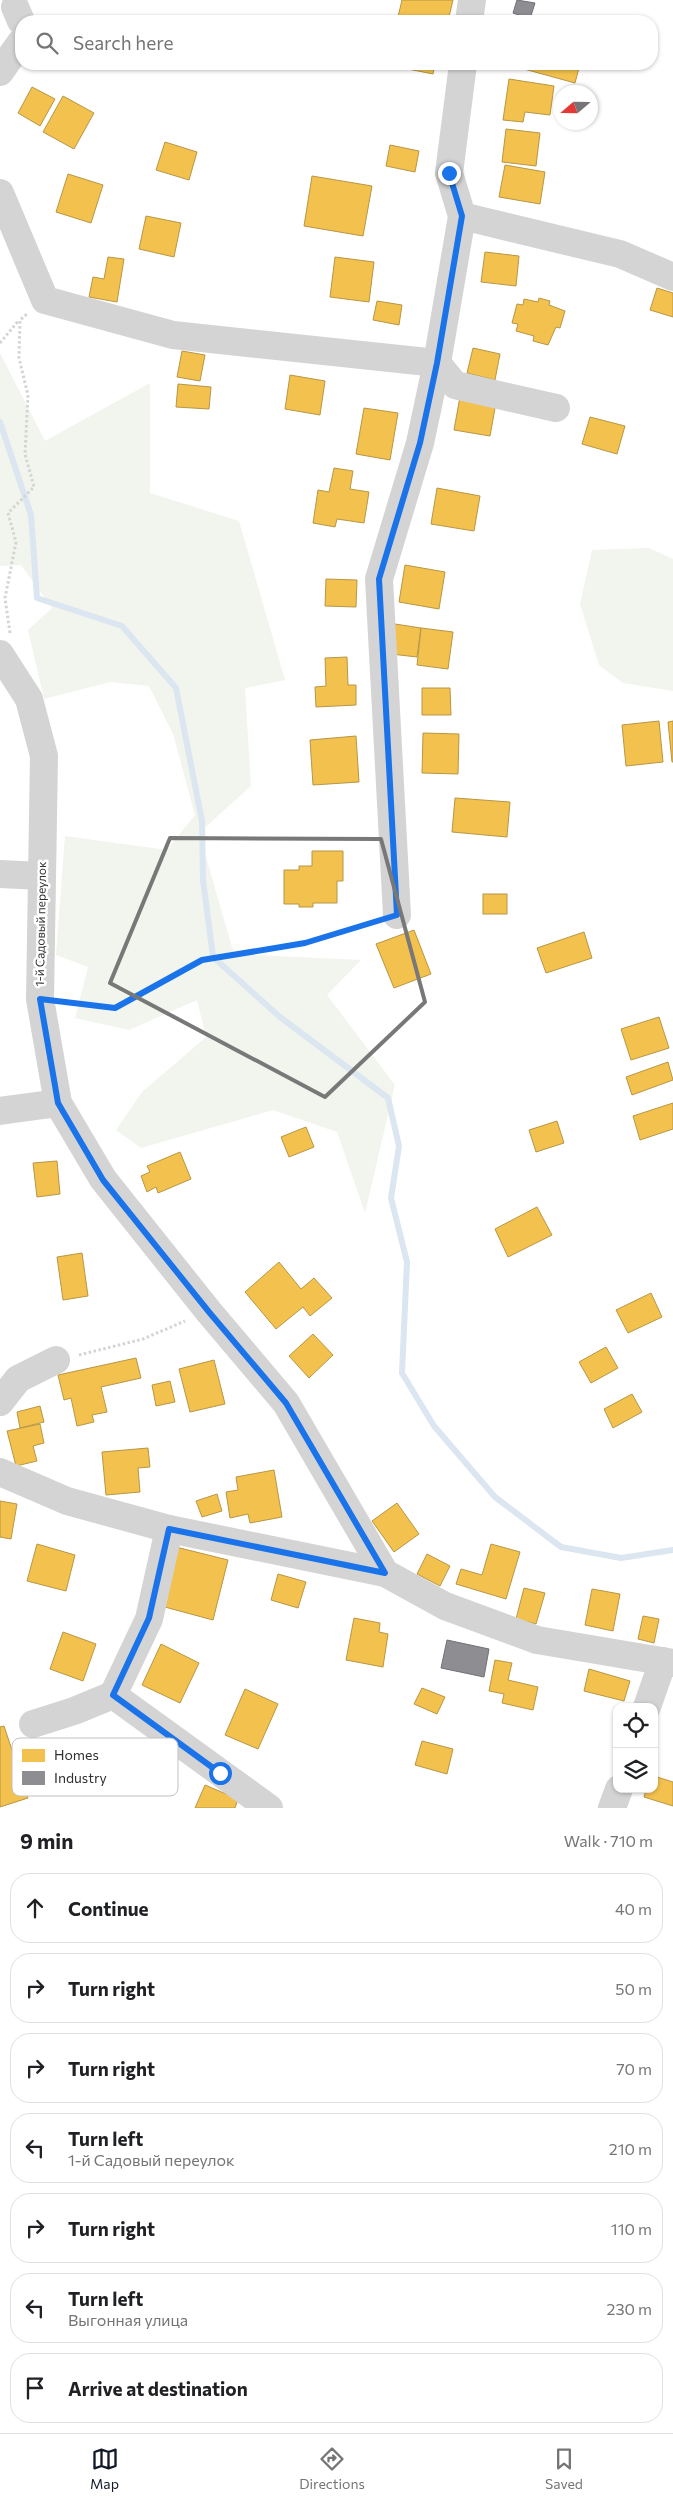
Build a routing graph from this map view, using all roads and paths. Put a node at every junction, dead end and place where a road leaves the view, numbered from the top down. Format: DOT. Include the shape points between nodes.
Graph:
graph roads {
  1 [pos="472,0"];
  2 [pos="470,15"];
  3 [pos="15,51"];
  4 [pos="462,70"];
  5 [pos="0,72"];
  6 [pos="0,193"];
  7 [pos="462,216"];
  8 [pos="673,277"];
  9 [pos="45,300"];
  10 [pos="20,320"];
  11 [pos="0,343"];
  12 [pos="437,363"];
  13 [pos="556,408"];
  14 [pos="4,660"];
  15 [pos="0,874"];
  16 [pos="41,876"];
  17 [pos="397,915"];
  18 [pos="40,999"];
  19 [pos="58,1103"];
  20 [pos="0,1111"];
  21 [pos="209,1312"];
  22 [pos="56,1360"];
  23 [pos="0,1402"];
  24 [pos="0,1472"];
  25 [pos="169,1529"];
  26 [pos="385,1573"];
  27 [pos="668,1662"];
  28 [pos="113,1695"];
  29 [pos="649,1703"];
  30 [pos="33,1724"];
  31 [pos="172,1738"];
  32 [pos="178,1742"];
  33 [pos="618,1793"];
  34 [pos="269,1808"];
  35 [pos="612,1808"];
  1 -- 2 [label="street"];
  3 -- 5 [label="street"];
  4 -- 7 [label="street" via="449,173"];
  6 -- 9 [label="street"];
  7 -- 8 [label="street" via="620,254"];
  7 -- 12 [label="street"];
  9 -- 10 [label="path"];
  9 -- 12 [label="street" via="173,335"];
  10 -- 11 [label="path"];
  10 -- 14 [label="path" via="19,358 28,396 26,454 34,486 8,513 16,542 4,598 10,636"];
  12 -- 13 [label="street" via="456,385"];
  12 -- 17 [label="street" via="420,443 379,579"];
  14 -- 16 [label="street, 1-й Садовый переулок" via="30,699 44,756"];
  15 -- 16 [label="street"];
  16 -- 18 [label="street, 1-й Садовый переулок"];
  17 -- 18 [label="path" via="305,943 202,960 115,1008"];
  18 -- 19 [label="street, 1-й Садовый переулок"];
  19 -- 20 [label="street"];
  19 -- 21 [label="street, 1-й Садовый переулок" via="103,1180"];
  21 -- 22 [label="path" via="143,1339"];
  21 -- 26 [label="street, 1-й Садовый переулок" via="286,1403"];
  22 -- 23 [label="street" via="18,1379"];
  24 -- 25 [label="street" via="67,1500"];
  25 -- 26 [label="street"];
  25 -- 28 [label="street" via="149,1618"];
  26 -- 27 [label="street" via="445,1606 537,1640"];
  27 -- 29 [label="street"];
  28 -- 30 [label="street"];
  28 -- 31 [label="street"];
  32 -- 34 [label="street"];
  33 -- 35 [label="street"];
}
